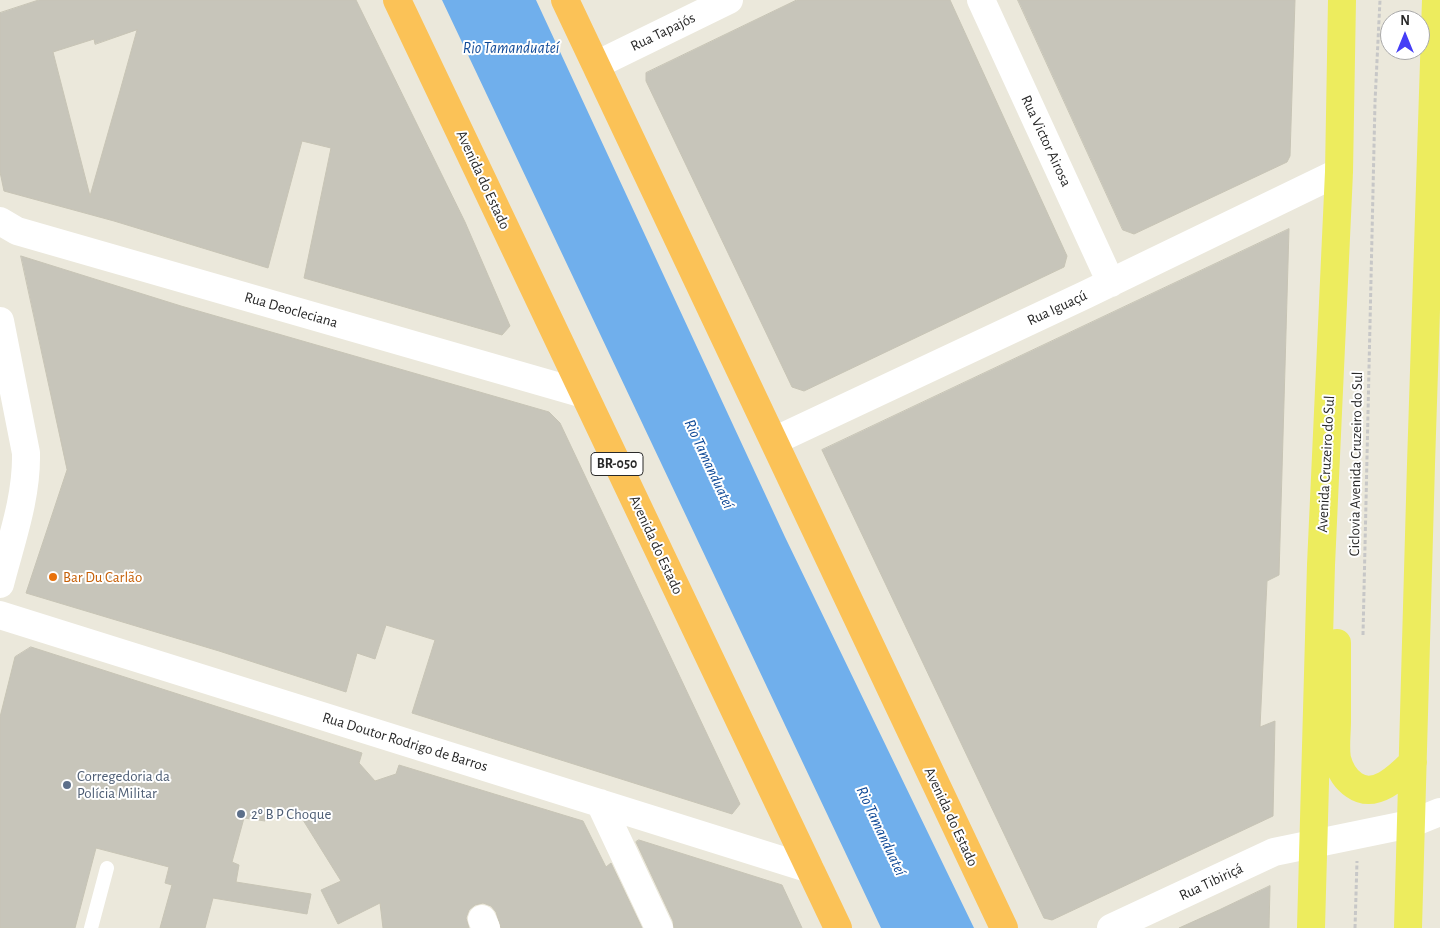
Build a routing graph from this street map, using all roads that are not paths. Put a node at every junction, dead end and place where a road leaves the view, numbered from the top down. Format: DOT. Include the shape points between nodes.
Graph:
graph roads {
  1 [pos="397,0"];
  2 [pos="565,0"];
  3 [pos="729,0"];
  4 [pos="981,0"];
  5 [pos="1342,0"];
  6 [pos="1436,0"];
  7 [pos="596,65"];
  8 [pos="1437,75"];
  9 [pos="1339,172"];
  10 [pos="0,221"];
  11 [pos="1111,283"];
  12 [pos="0,321"];
  13 [pos="584,394"];
  14 [pos="774,441"];
  15 [pos="1321,565"];
  16 [pos="0,584"];
  17 [pos="0,615"];
  18 [pos="1413,762"];
  19 [pos="600,803"];
  20 [pos="1440,812"];
  21 [pos="1410,824"];
  22 [pos="1313,844"];
  23 [pos="107,868"];
  24 [pos="810,869"];
  25 [pos="655,927"];
  26 [pos="91,928"];
  27 [pos="838,928"];
  28 [pos="1004,928"];
  29 [pos="1111,928"];
  30 [pos="1312,928"];
  31 [pos="1408,928"];
  1 -- 13 [label="highway, Avenida do Estado / BR-050"];
  2 -- 7 [label="highway, Avenida do Estado"];
  3 -- 7 [label="street, Rua Tapajós"];
  4 -- 11 [label="street, Rua Victor Airosa"];
  5 -- 9 [label="main road, Avenida Cruzeiro do Sul"];
  6 -- 8 [label="main road"];
  7 -- 14 [label="highway, Avenida do Estado"];
  8 -- 18 [label="main road"];
  9 -- 11 [label="street, Rua Iguaçú"];
  9 -- 15 [label="main road, Avenida Cruzeiro do Sul"];
  10 -- 13 [label="street, Rua Deocleciana" via="17,231"];
  11 -- 14 [label="street, Rua Iguaçú"];
  12 -- 16 [label="street" via="26,453 24,490"];
  13 -- 24 [label="highway, Avenida do Estado / BR-050"];
  14 -- 28 [label="highway, Avenida do Estado"];
  15 -- 18 [label="main road" via="1338,589 1336,753 1341,770 1359,789 1368,790 1390,782"];
  15 -- 22 [label="main road, Avenida Cruzeiro do Sul"];
  17 -- 19 [label="street, Rua Doutor Rodrigo de Barros"];
  18 -- 21 [label="main road"];
  19 -- 24 [label="street, Rua Doutor Rodrigo de Barros"];
  19 -- 25 [label="street"];
  20 -- 21 [label="street, Rua Tibiriçá"];
  21 -- 22 [label="street, Rua Tibiriçá"];
  21 -- 31 [label="main road"];
  22 -- 29 [label="street, Rua Tibiriçá" via="1274,852"];
  22 -- 30 [label="main road, Avenida Cruzeiro do Sul"];
  23 -- 26 [label="lane"];
  24 -- 27 [label="highway, Avenida do Estado / BR-050"];
}
